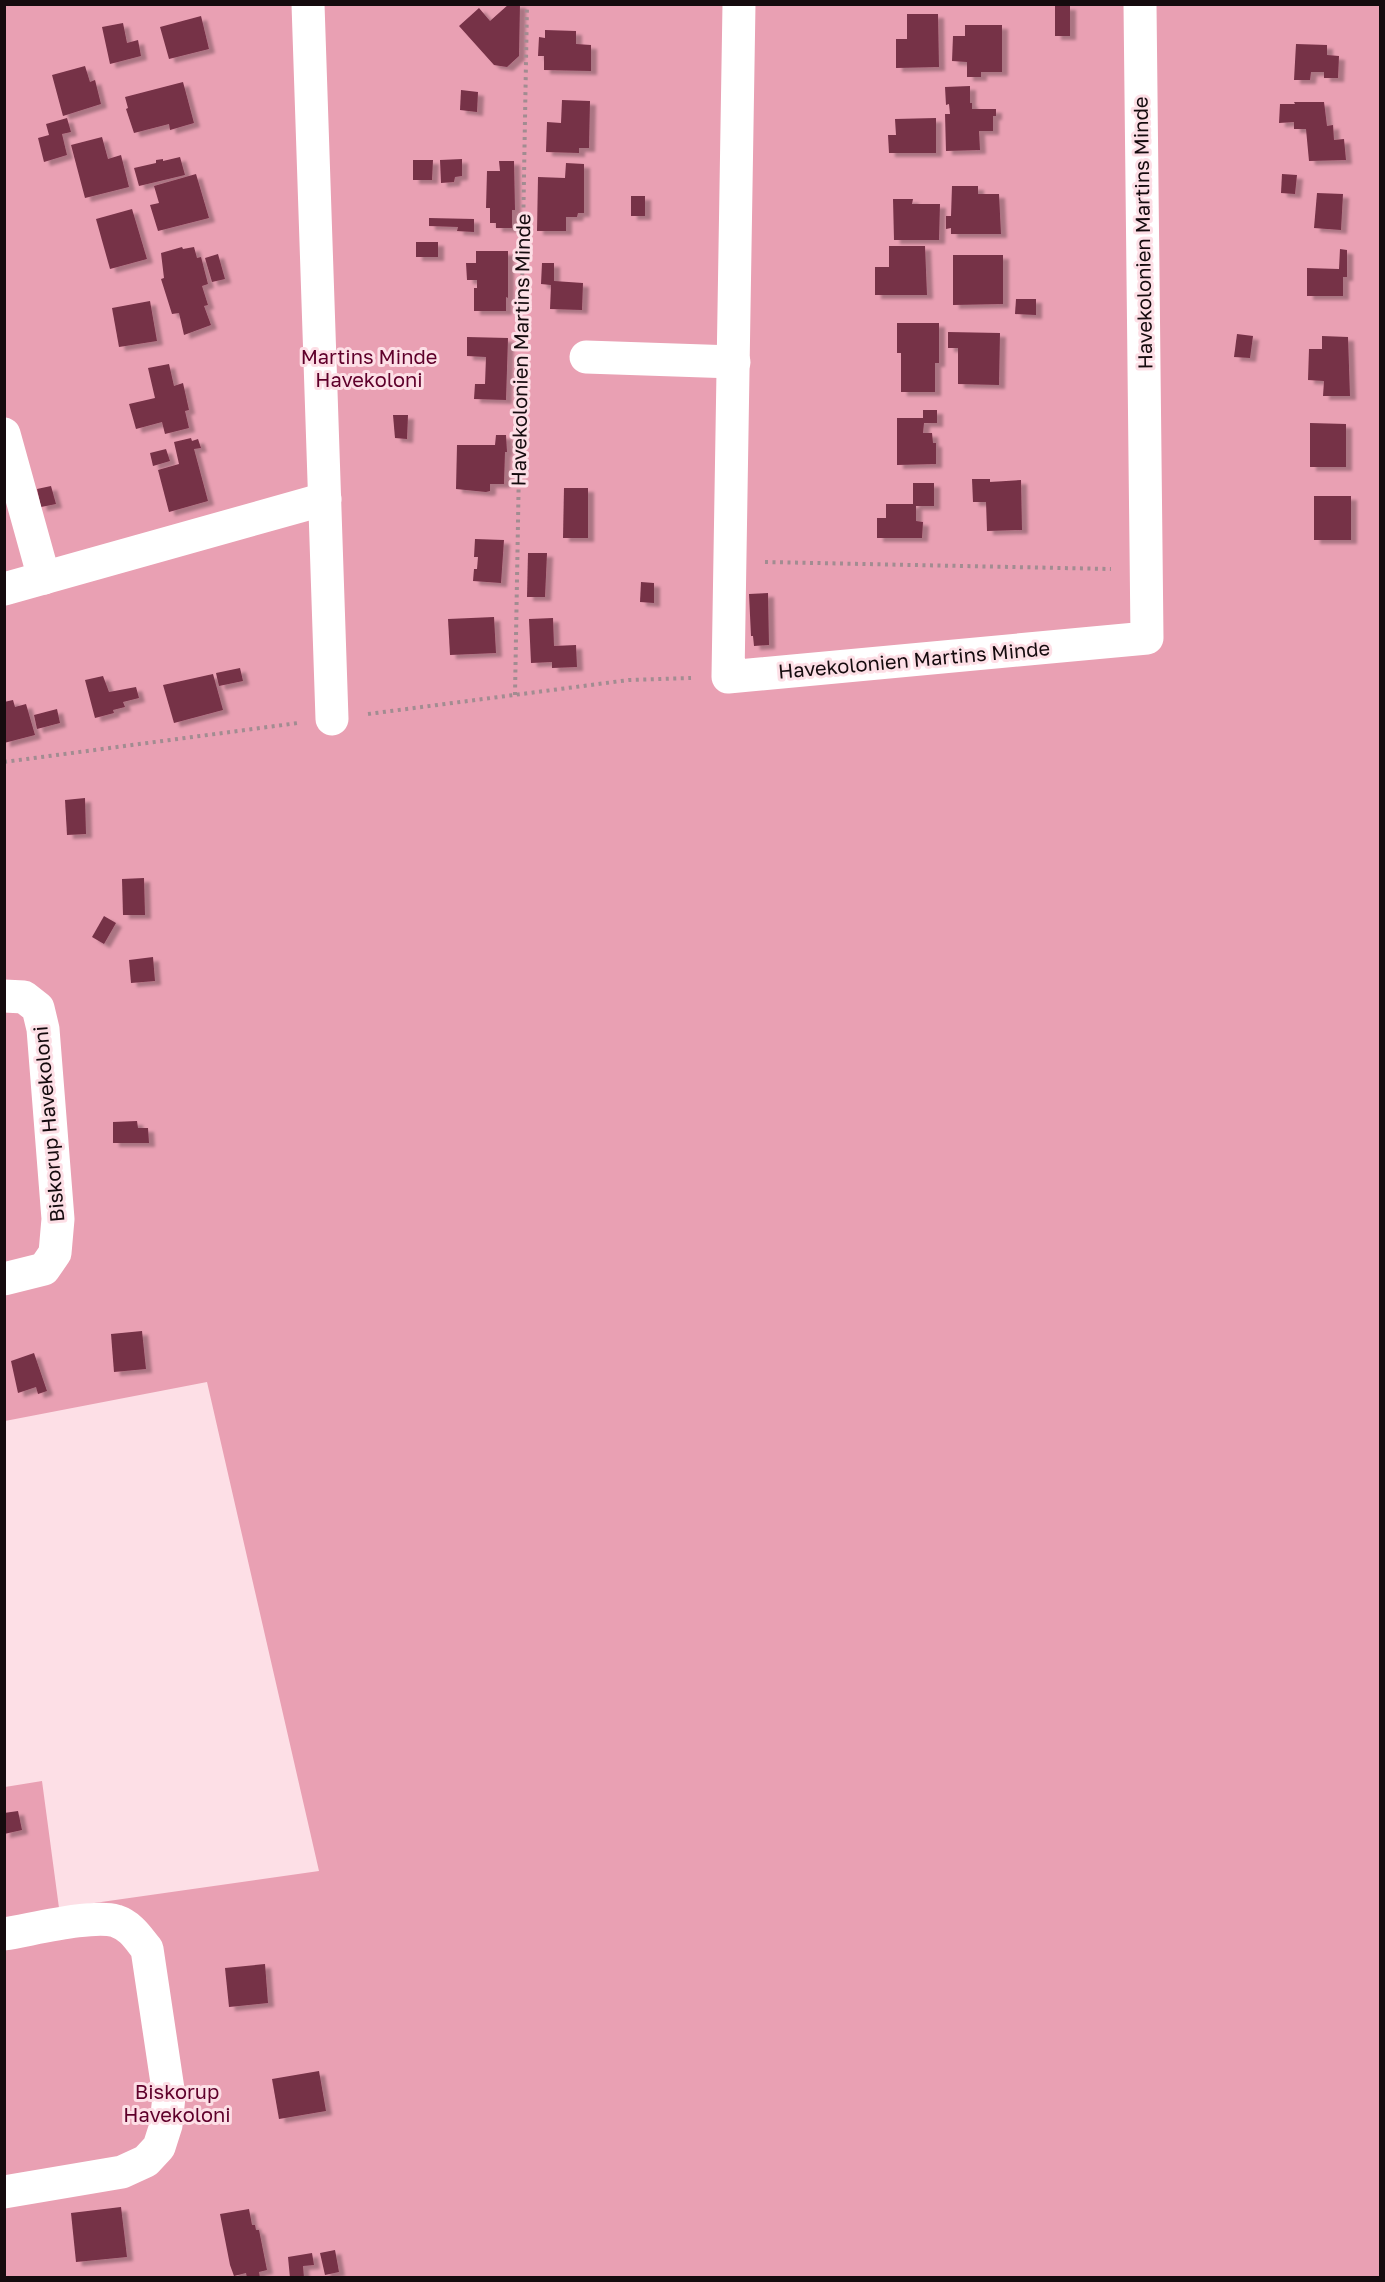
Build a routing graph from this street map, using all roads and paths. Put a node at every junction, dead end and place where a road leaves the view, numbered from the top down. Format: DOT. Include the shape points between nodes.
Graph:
graph roads {
  1 [pos="308,4"];
  2 [pos="527,4"];
  3 [pos="739,4"];
  4 [pos="1140,4"];
  5 [pos="586,357"];
  6 [pos="734,362"];
  7 [pos="4,434"];
  8 [pos="325,499"];
  9 [pos="731,562"];
  10 [pos="1146,570"];
  11 [pos="44,578"];
  12 [pos="4,590"];
  13 [pos="515,695"];
  14 [pos="332,719"];
  15 [pos="4,996"];
  16 [pos="4,1279"];
  17 [pos="4,1934"];
  18 [pos="4,2192"];
  1 -- 8 [label="lane"];
  2 -- 13 [label="path, Havekolonien Martins Minde"];
  3 -- 6 [label="lane, Havekolonien Martins Minde"];
  4 -- 10 [label="lane, Havekolonien Martins Minde"];
  5 -- 6 [label="lane"];
  6 -- 9 [label="lane, Havekolonien Martins Minde"];
  7 -- 11 [label="lane"];
  8 -- 11 [label="lane"];
  8 -- 14 [label="lane"];
  9 -- 10 [label="path"];
  9 -- 10 [label="lane, Havekolonien Martins Minde" via="728,677 1146,638"];
  11 -- 12 [label="lane"];
  15 -- 16 [label="lane, Biskorup Havekoloni" via="24,997 38,1008 58,1219 55,1253 44,1269"];
  17 -- 18 [label="lane" via="90,1920 116,1921 133,1931 147,1949 169,2096 159,2147 146,2161 122,2172"];
}
